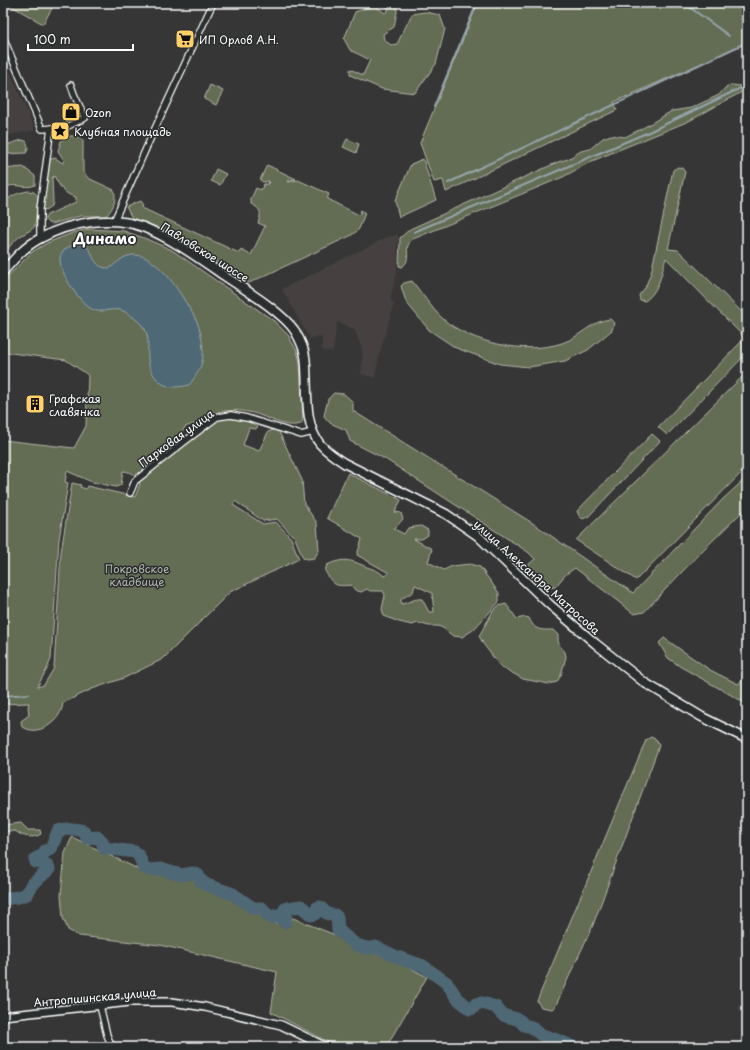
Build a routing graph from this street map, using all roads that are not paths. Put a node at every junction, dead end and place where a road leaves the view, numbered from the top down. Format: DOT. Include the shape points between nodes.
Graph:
graph roads {
  1 [pos="214,3"];
  2 [pos="3,37"];
  3 [pos="71,85"];
  4 [pos="51,128"];
  5 [pos="114,221"];
  6 [pos="40,238"];
  7 [pos="3,272"];
  8 [pos="313,432"];
  9 [pos="130,493"];
  10 [pos="747,739"];
  11 [pos="100,1006"];
  12 [pos="3,1016"];
  13 [pos="112,1047"];
  14 [pos="326,1047"];
  1 -- 5 [label="street"];
  2 -- 4 [label="street" via="42,129"];
  3 -- 4 [label="street" via="85,118 66,127"];
  4 -- 6 [label="street" via="40,209"];
  5 -- 6 [label="main road, Павловское шоссе" via="71,226"];
  5 -- 8 [label="main road, Павловское шоссе" via="143,227 161,235 255,296 294,330 305,354 309,416"];
  6 -- 7 [label="main road, Павловское шоссе" via="13,259"];
  8 -- 9 [label="street, Парковая улица" via="300,435 231,415 217,418 135,481"];
  8 -- 10 [label="main road, улица Александра Матросова" via="320,444 344,463 446,514 478,536 550,604 645,683 702,717"];
  11 -- 12 [label="street, Антропшинская улица"];
  11 -- 13 [label="street"];
  11 -- 14 [label="street, Антропшинская улица" via="130,1002 172,1002 205,1007 281,1025"];
}
